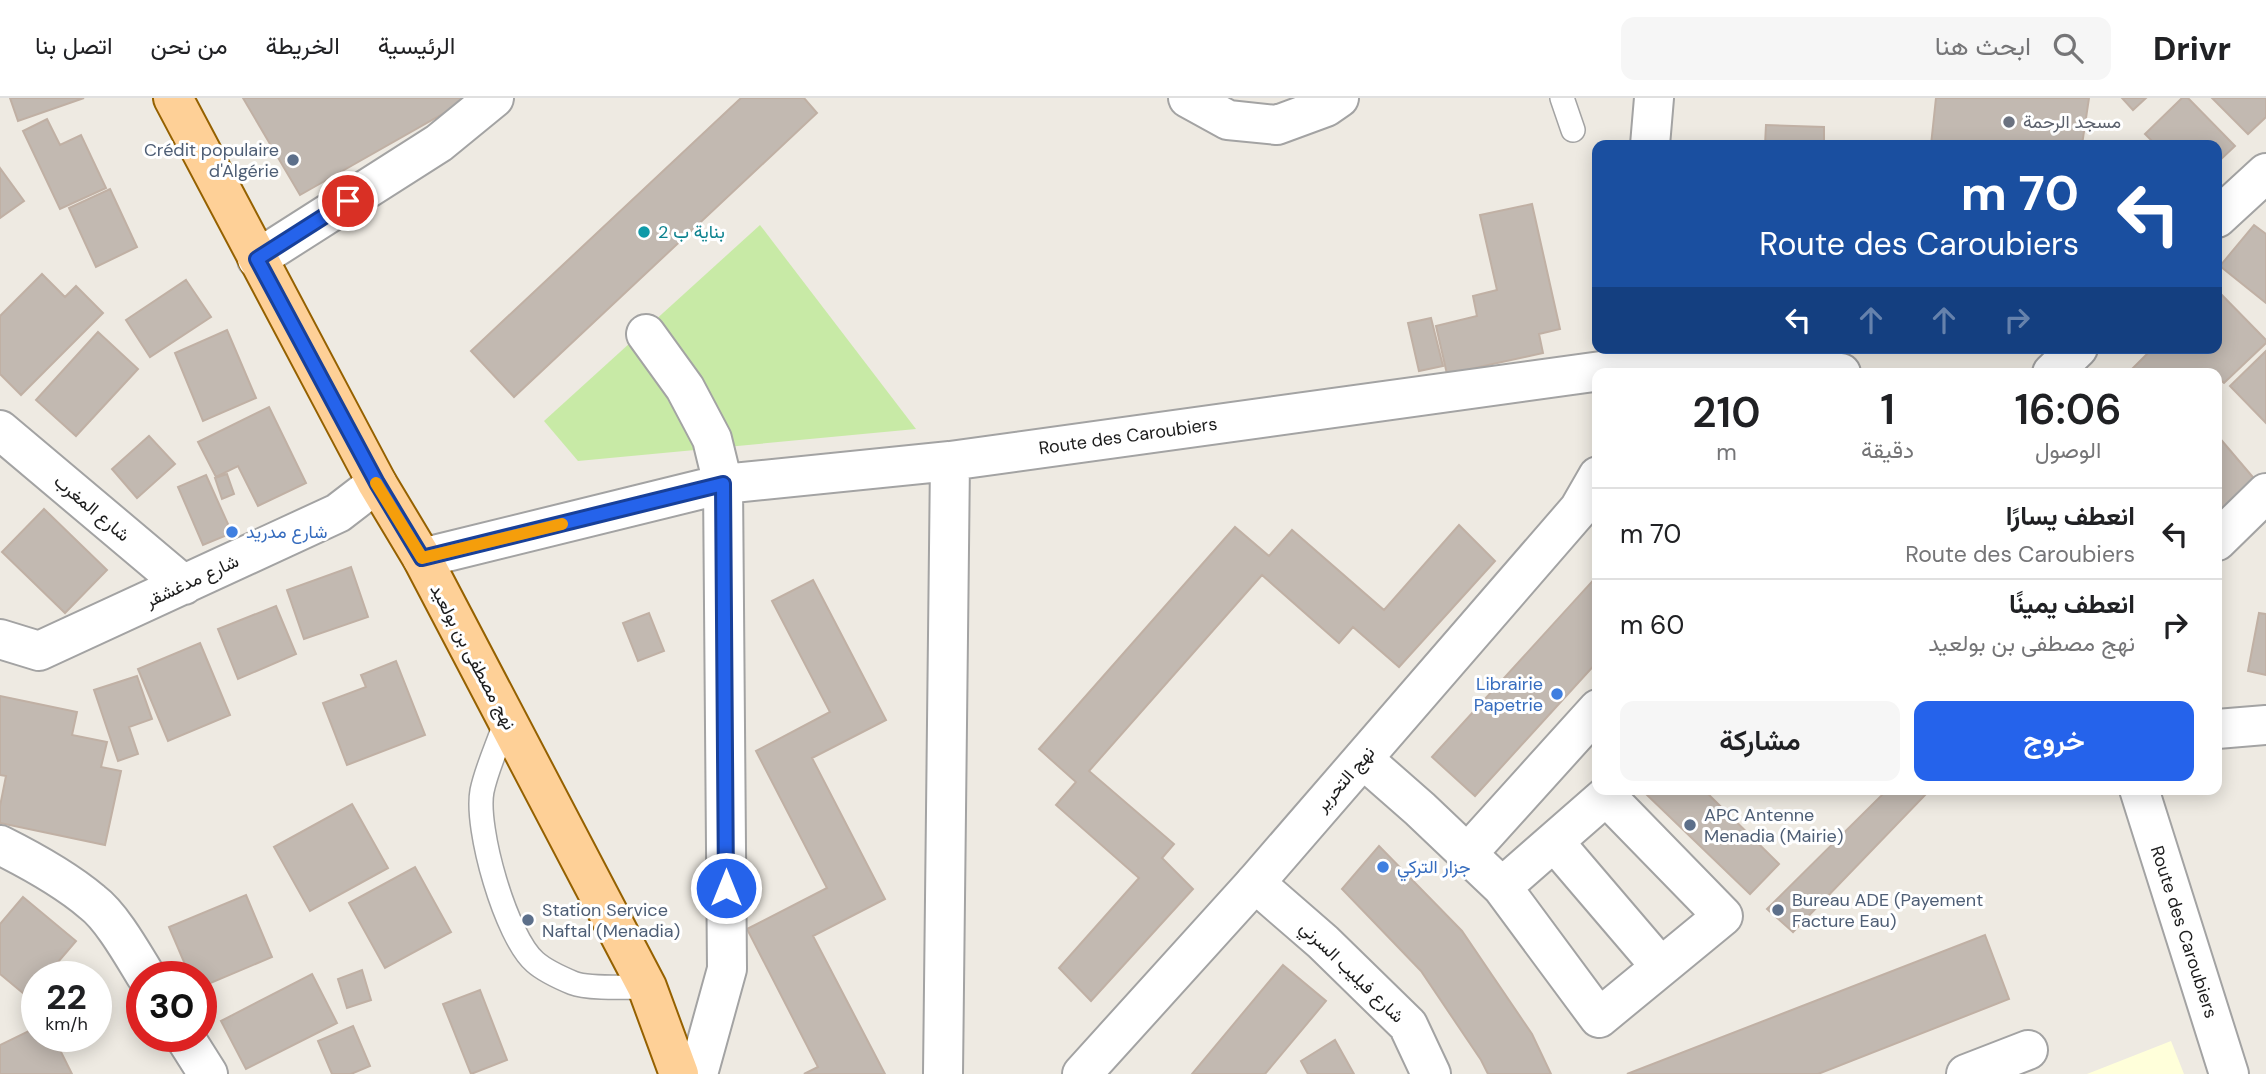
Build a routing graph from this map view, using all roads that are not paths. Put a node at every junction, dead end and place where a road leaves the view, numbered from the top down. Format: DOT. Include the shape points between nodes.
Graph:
graph roads {
  1 [pos="173,98"];
  2 [pos="494,98"];
  3 [pos="1188,98"];
  4 [pos="1339,98"];
  5 [pos="1562,98"];
  6 [pos="1654,98"];
  7 [pos="1573,130"];
  8 [pos="1650,140"];
  9 [pos="2266,173"];
  10 [pos="2222,213"];
  11 [pos="257,259"];
  12 [pos="646,334"];
  13 [pos="2072,354"];
  14 [pos="1630,362"];
  15 [pos="1745,368"];
  16 [pos="2057,368"];
  17 [pos="0,430"];
  18 [pos="950,461"];
  19 [pos="377,483"];
  20 [pos="723,484"];
  21 [pos="1592,486"];
  22 [pos="2266,493"];
  23 [pos="2222,536"];
  24 [pos="422,558"];
  25 [pos="184,585"];
  26 [pos="0,639"];
  27 [pos="1592,716"];
  28 [pos="506,720"];
  29 [pos="2266,725"];
  30 [pos="2222,729"];
  31 [pos="1363,759"];
  32 [pos="2141,795"];
  33 [pos="1555,843"];
  34 [pos="0,845"];
  35 [pos="1468,854"];
  36 [pos="1255,883"];
  37 [pos="1502,887"];
  38 [pos="137,961"];
  39 [pos="1661,967"];
  40 [pos="647,988"];
  41 [pos="2028,1050"];
  42 [pos="194,1052"];
  43 [pos="208,1074"];
  44 [pos="679,1074"];
  45 [pos="698,1074"];
  46 [pos="943,1074"];
  47 [pos="1082,1074"];
  48 [pos="1431,1074"];
  49 [pos="1966,1074"];
  50 [pos="2229,1074"];
  1 -- 11 [label="main road, نهج مصطفى بن بولعيد"];
  2 -- 11 [label="street" via="439,143"];
  3 -- 4 [label="street" via="1228,120 1277,125"];
  5 -- 7 [label="lane"];
  6 -- 8 [label="street"];
  9 -- 10 [label="street"];
  11 -- 19 [label="main road, نهج مصطفى بن بولعيد"];
  12 -- 20 [label="street" via="685,388 712,439"];
  13 -- 16 [label="street"];
  14 -- 15 [label="street, Route des Caroubiers"];
  14 -- 18 [label="street, Route des Caroubiers"];
  17 -- 25 [label="street, شارع المغرب"];
  18 -- 20 [label="street, Route des Caroubiers"];
  18 -- 46 [label="street"];
  19 -- 24 [label="main road, نهج مصطفى بن بولعيد"];
  19 -- 25 [label="street, شارع مدغشقر" via="338,513"];
  20 -- 24 [label="street, Route des Caroubiers"];
  20 -- 45 [label="street" via="727,969"];
  21 -- 31 [label="street, نهج التحرير" via="1579,509"];
  22 -- 23 [label="street"];
  24 -- 28 [label="main road, نهج مصطفى بن بولعيد"];
  25 -- 26 [label="street, شارع مدغشقر" via="39,651"];
  27 -- 35 [label="street"];
  28 -- 40 [label="main road, نهج مصطفى بن بولعيد"];
  28 -- 40 [label="lane" via="482,803 498,893 514,931 534,962 575,984"];
  29 -- 30 [label="street"];
  31 -- 35 [label="street"];
  31 -- 36 [label="street, نهج التحرير"];
  32 -- 50 [label="street, Route des Caroubiers"];
  33 -- 37 [label="street"];
  33 -- 39 [label="street"];
  33 -- 39 [label="street" via="1606,796 1723,916"];
  34 -- 38 [label="street" via="36,863 94,903"];
  35 -- 37 [label="street"];
  36 -- 47 [label="street, نهج التحرير"];
  36 -- 48 [label="street, شارع فيليب السرني" via="1324,942 1408,1026"];
  37 -- 39 [label="street" via="1599,1017"];
  40 -- 44 [label="main road, نهج مصطفى بن بولعيد"];
  41 -- 49 [label="street"];
  42 -- 43 [label="street"];
}
